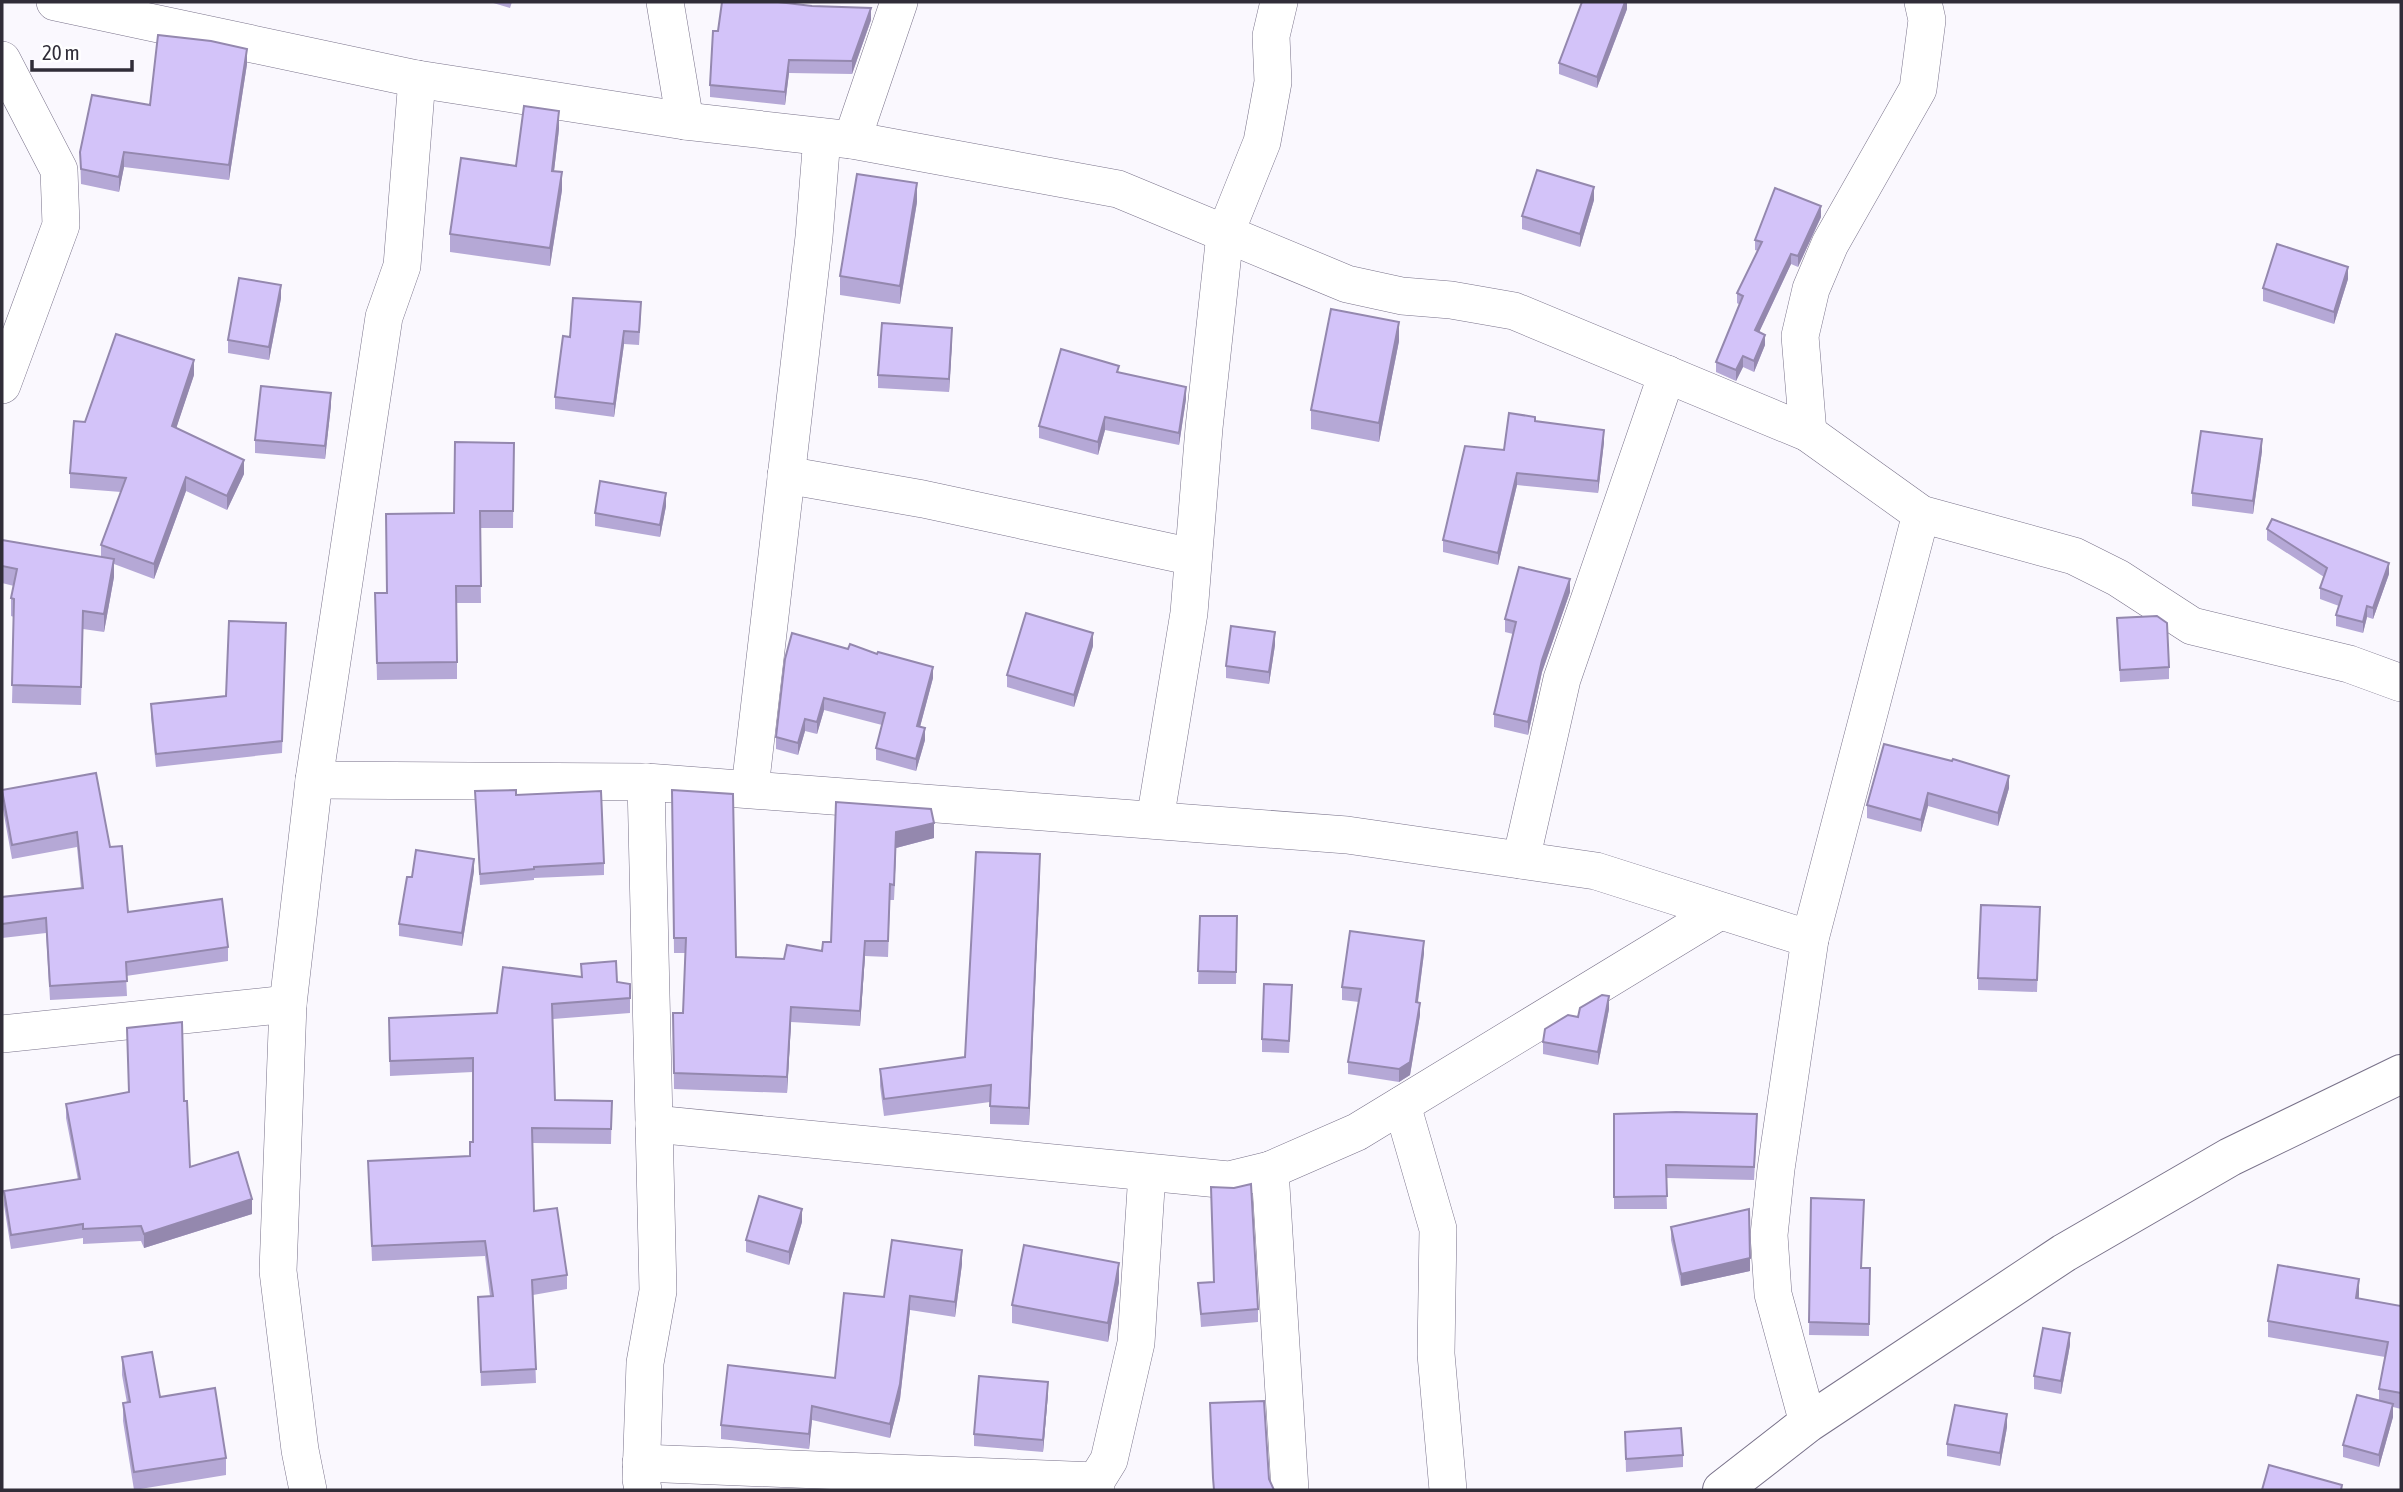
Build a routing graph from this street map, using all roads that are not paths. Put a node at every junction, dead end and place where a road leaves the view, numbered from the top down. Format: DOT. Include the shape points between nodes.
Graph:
graph roads {
  1 [pos="55,2"];
  2 [pos="665,2"];
  3 [pos="899,2"];
  4 [pos="1279,2"];
  5 [pos="1923,2"];
  6 [pos="2,60"];
  7 [pos="417,79"];
  8 [pos="685,121"];
  9 [pos="837,139"];
  10 [pos="1225,234"];
  11 [pos="1667,374"];
  12 [pos="2,385"];
  13 [pos="1808,433"];
  14 [pos="786,475"];
  15 [pos="1921,514"];
  16 [pos="1193,557"];
  17 [pos="2401,683"];
  18 [pos="751,771"];
  19 [pos="314,779"];
  20 [pos="646,782"];
  21 [pos="1155,820"];
  22 [pos="1521,860"];
  23 [pos="1720,911"];
  24 [pos="1810,939"];
  25 [pos="288,1004"];
  26 [pos="2,1034"];
  27 [pos="2401,1074"];
  28 [pos="1402,1105"];
  29 [pos="654,1124"];
  30 [pos="1270,1170"];
  31 [pos="1147,1173"];
  32 [pos="1808,1423"];
  33 [pos="642,1477"];
  34 [pos="1096,1485"];
  35 [pos="308,1490"];
  36 [pos="1290,1490"];
  37 [pos="1448,1490"];
  38 [pos="1722,1490"];
  1 -- 7 [label="street"];
  2 -- 8 [label="street"];
  3 -- 9 [label="street"];
  4 -- 10 [label="street" via="1271,36 1273,82 1262,142"];
  5 -- 13 [label="street" via="1927,20 1918,89 1830,244 1811,289 1800,336"];
  6 -- 12 [label="street" via="59,170 61,225"];
  7 -- 8 [label="street"];
  7 -- 19 [label="street" via="402,266 384,317"];
  8 -- 9 [label="street"];
  9 -- 10 [label="street" via="1118,189"];
  9 -- 14 [label="street" via="814,237"];
  10 -- 11 [label="street" via="1347,284 1514,311"];
  10 -- 16 [label="street"];
  11 -- 13 [label="street"];
  11 -- 22 [label="street" via="1562,679"];
  13 -- 15 [label="street"];
  14 -- 16 [label="street" via="923,499"];
  14 -- 18 [label="street"];
  15 -- 17 [label="street" via="2074,556 2118,578 2192,626 2349,664"];
  15 -- 24 [label="street"];
  16 -- 21 [label="street" via="1189,613"];
  18 -- 20 [label="street" via="710,785"];
  18 -- 21 [label="street"];
  19 -- 20 [label="street"];
  19 -- 25 [label="street"];
  20 -- 29 [label="street"];
  21 -- 22 [label="street" via="1347,835"];
  22 -- 23 [label="street" via="1596,871"];
  23 -- 24 [label="street"];
  23 -- 28 [label="street"];
  24 -- 32 [label="street" via="1769,1235 1773,1294"];
  25 -- 26 [label="street"];
  25 -- 35 [label="street" via="278,1270"];
  27 -- 32 [label="street" via="2230,1157 2064,1253"];
  28 -- 30 [label="street" via="1357,1132"];
  28 -- 37 [label="street" via="1438,1229 1436,1354"];
  29 -- 31 [label="street"];
  29 -- 33 [label="street" via="657,1292 645,1363"];
  30 -- 31 [label="street" via="1229,1180"];
  30 -- 36 [label="street"];
  31 -- 34 [label="street" via="1136,1343 1109,1460"];
  32 -- 38 [label="street"];
  33 -- 34 [label="street"];
}
